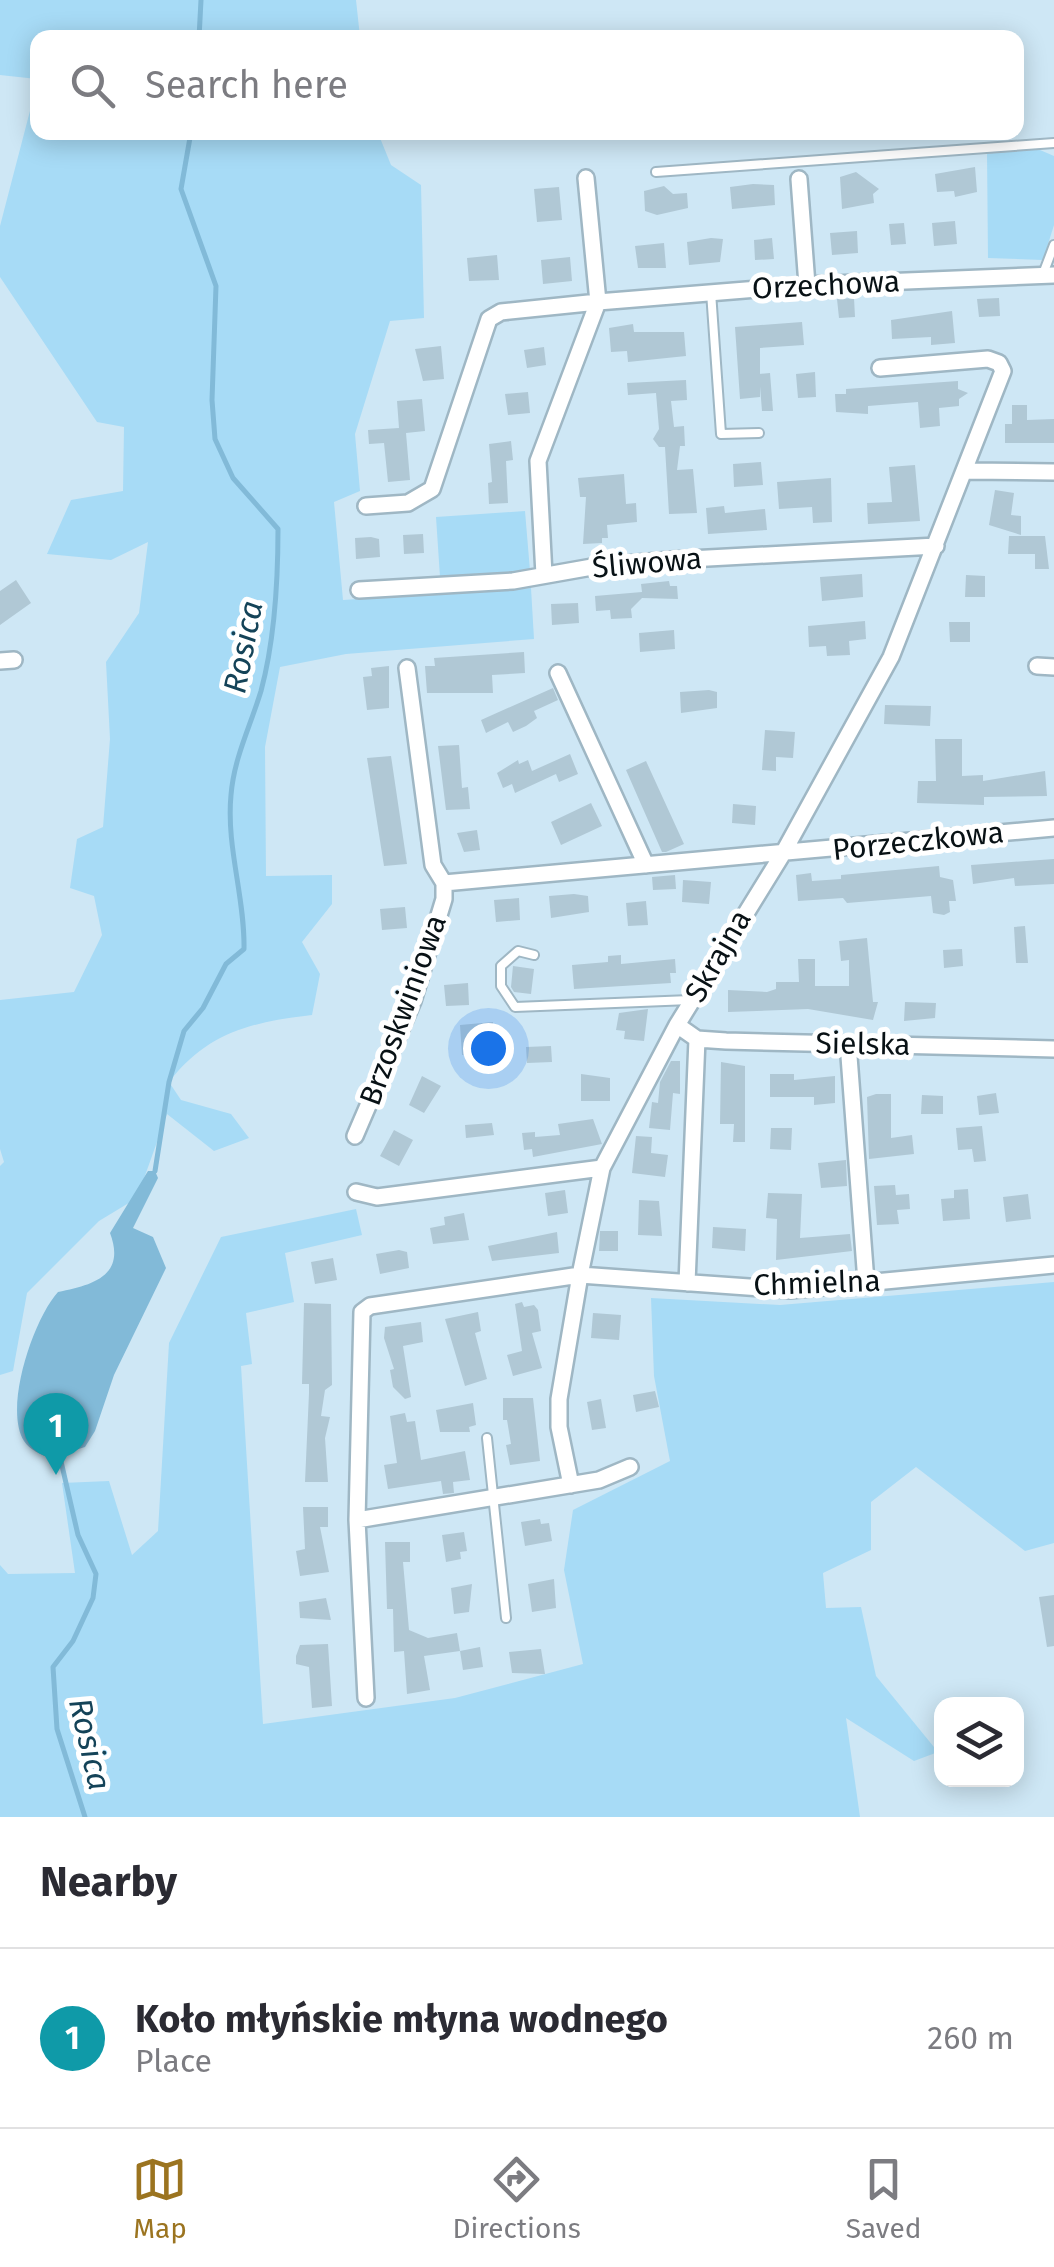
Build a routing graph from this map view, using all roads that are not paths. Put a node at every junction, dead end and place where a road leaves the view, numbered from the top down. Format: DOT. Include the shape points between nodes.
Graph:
graph roads {
  1 [pos="1054,143"];
  2 [pos="798,160"];
  3 [pos="656,172"];
  4 [pos="586,178"];
  5 [pos="799,179"];
  6 [pos="1054,245"];
  7 [pos="1048,275"];
  8 [pos="807,285"];
  9 [pos="710,292"];
  10 [pos="598,302"];
  11 [pos="880,368"];
  12 [pos="759,433"];
  13 [pos="967,471"];
  14 [pos="1054,472"];
  15 [pos="366,506"];
  16 [pos="936,546"];
  17 [pos="544,575"];
  18 [pos="358,590"];
  19 [pos="407,668"];
  20 [pos="558,673"];
  21 [pos="1054,828"];
  22 [pos="782,854"];
  23 [pos="646,865"];
  24 [pos="444,882"];
  25 [pos="534,955"];
  26 [pos="692,1000"];
  27 [pos="678,1024"];
  28 [pos="696,1039"];
  29 [pos="848,1043"];
  30 [pos="1054,1049"];
  31 [pos="355,1136"];
  32 [pos="602,1168"];
  33 [pos="356,1192"];
  34 [pos="1054,1265"];
  35 [pos="580,1275"];
  36 [pos="866,1282"];
  37 [pos="687,1283"];
  38 [pos="486,1438"];
  39 [pos="630,1467"];
  40 [pos="570,1485"];
  41 [pos="490,1498"];
  42 [pos="357,1520"];
  43 [pos="506,1618"];
  44 [pos="366,1698"];
  1 -- 2 [label="lane"];
  2 -- 3 [label="lane"];
  2 -- 5 [label="lane"];
  4 -- 10 [label="street"];
  5 -- 8 [label="street"];
  6 -- 7 [label="lane"];
  7 -- 8 [label="street, Orzechowa"];
  8 -- 9 [label="street, Orzechowa"];
  9 -- 10 [label="street, Orzechowa"];
  9 -- 12 [label="lane" via="721,434"];
  10 -- 15 [label="street, Orzechowa" via="501,312 489,319 432,489 408,503"];
  10 -- 17 [label="street" via="538,462"];
  11 -- 13 [label="street, Skrajna" via="999,363 1003,372"];
  13 -- 14 [label="street"];
  13 -- 16 [label="street, Skrajna"];
  16 -- 17 [label="street, Śliwowa" via="671,560"];
  16 -- 22 [label="street, Skrajna" via="890,657"];
  17 -- 18 [label="street, Śliwowa"];
  19 -- 24 [label="street, Brzoskwiniowa" via="433,865"];
  20 -- 23 [label="street"];
  21 -- 22 [label="street, Porzeczkowa"];
  22 -- 23 [label="street, Brzoskwiniowa"];
  22 -- 26 [label="street, Skrajna"];
  23 -- 24 [label="street, Brzoskwiniowa"];
  24 -- 31 [label="street, Brzoskwiniowa" via="413,1002"];
  25 -- 26 [label="lane" via="518,951 501,966 501,986 514,1007"];
  26 -- 27 [label="street, Skrajna"];
  27 -- 28 [label="street"];
  27 -- 32 [label="street, Skrajna"];
  28 -- 29 [label="street, Sielska"];
  28 -- 37 [label="street, Skrajna"];
  29 -- 30 [label="street, Sielska"];
  29 -- 36 [label="street"];
  32 -- 33 [label="street" via="377,1197"];
  32 -- 35 [label="street, Skrajna"];
  34 -- 36 [label="street, Chmielna"];
  35 -- 37 [label="street, Chmielna"];
  35 -- 40 [label="street, Skrajna" via="559,1399"];
  35 -- 42 [label="street" via="362,1312"];
  36 -- 37 [label="street, Chmielna" via="790,1290"];
  38 -- 41 [label="lane"];
  39 -- 40 [label="street"];
  40 -- 41 [label="street"];
  41 -- 42 [label="street"];
  41 -- 43 [label="lane"];
  42 -- 44 [label="street"];
}
